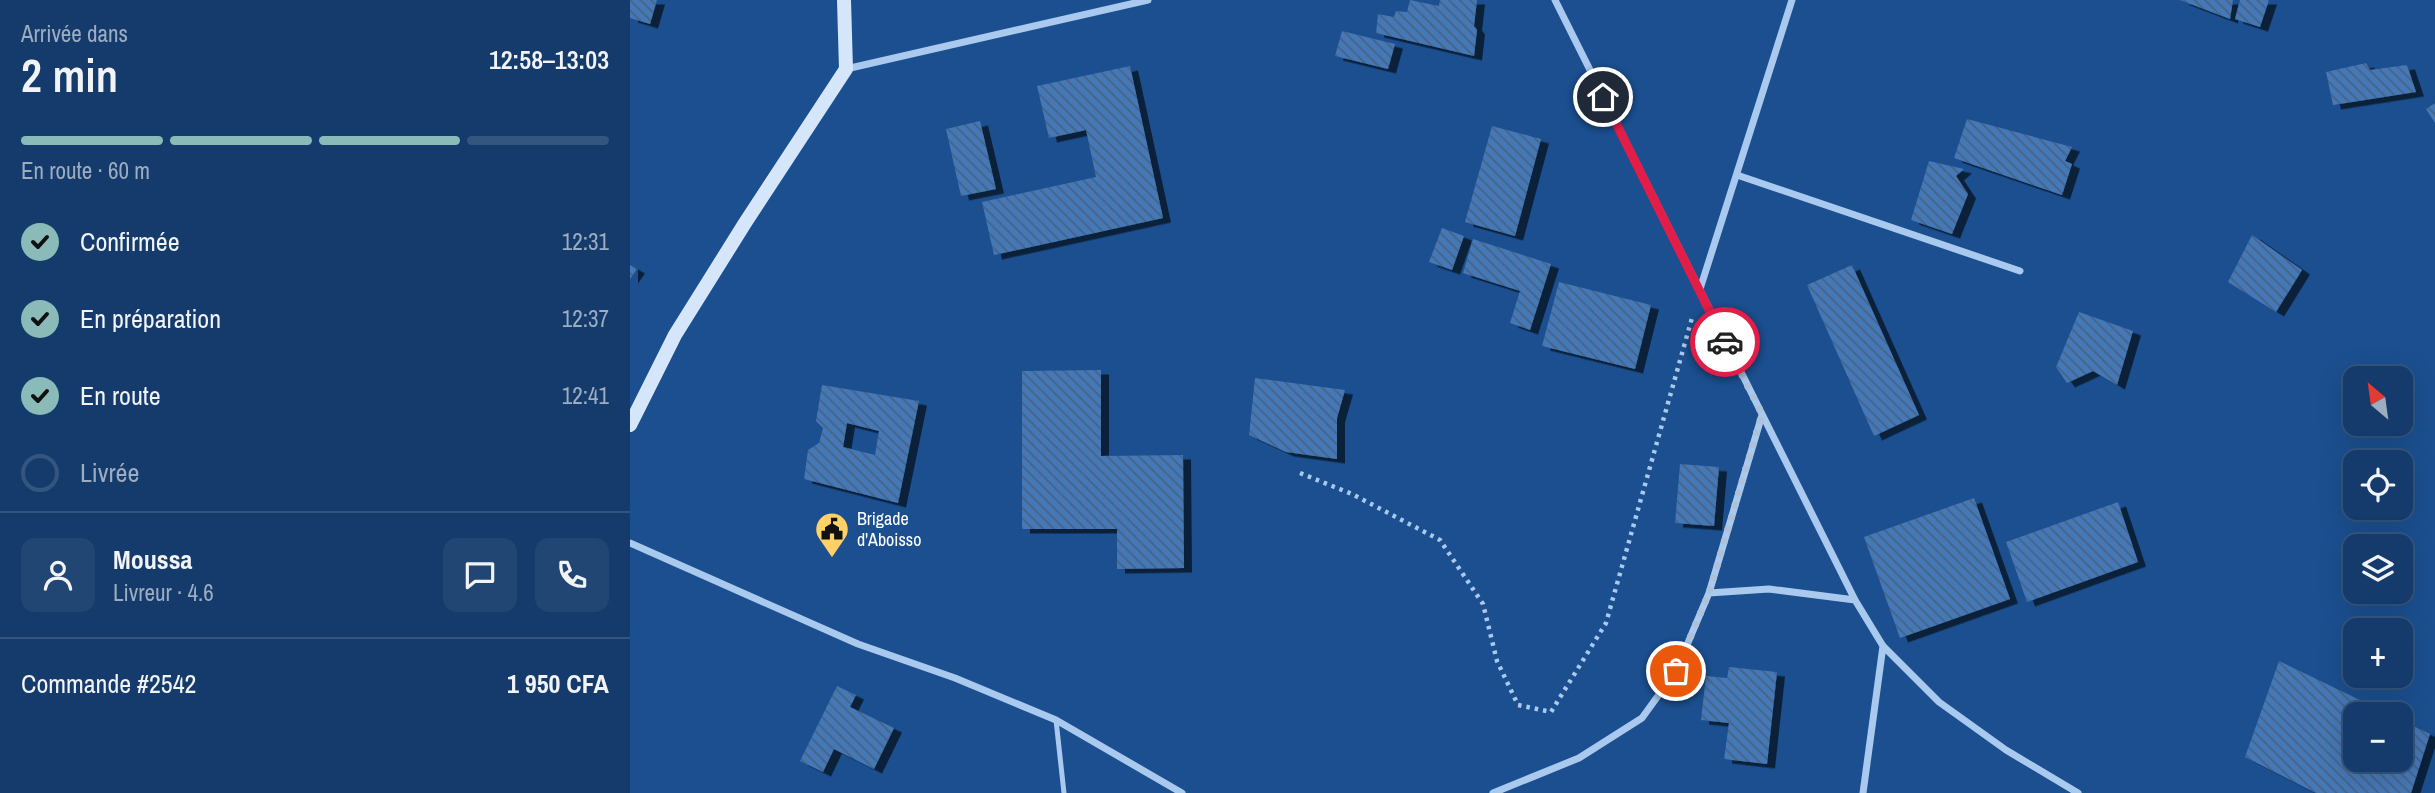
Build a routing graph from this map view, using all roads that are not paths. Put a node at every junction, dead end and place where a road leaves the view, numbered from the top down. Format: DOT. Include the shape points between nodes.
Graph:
graph roads {
  1 [pos="844,0"];
  2 [pos="1148,0"];
  3 [pos="1555,0"];
  4 [pos="1792,0"];
  5 [pos="846,69"];
  6 [pos="1737,175"];
  7 [pos="2020,271"];
  8 [pos="1699,290"];
  9 [pos="1762,414"];
  10 [pos="630,425"];
  11 [pos="630,543"];
  12 [pos="1709,593"];
  13 [pos="1855,600"];
  14 [pos="1883,646"];
  15 [pos="1056,720"];
  16 [pos="1064,793"];
  17 [pos="1182,793"];
  18 [pos="1493,793"];
  19 [pos="1863,793"];
  20 [pos="2078,793"];
  1 -- 5 [label="main road"];
  2 -- 5 [label="street"];
  3 -- 8 [label="street"];
  4 -- 6 [label="street"];
  5 -- 10 [label="main road" via="676,335"];
  6 -- 7 [label="street"];
  6 -- 8 [label="street"];
  8 -- 9 [label="street"];
  9 -- 12 [label="street"];
  9 -- 13 [label="street"];
  11 -- 15 [label="street" via="858,644"];
  12 -- 13 [label="street" via="1769,589"];
  12 -- 18 [label="street" via="1676,671 1642,718 1579,758"];
  13 -- 14 [label="street"];
  14 -- 19 [label="street"];
  14 -- 20 [label="street" via="1939,702"];
  15 -- 16 [label="lane"];
  15 -- 17 [label="street"];
}
